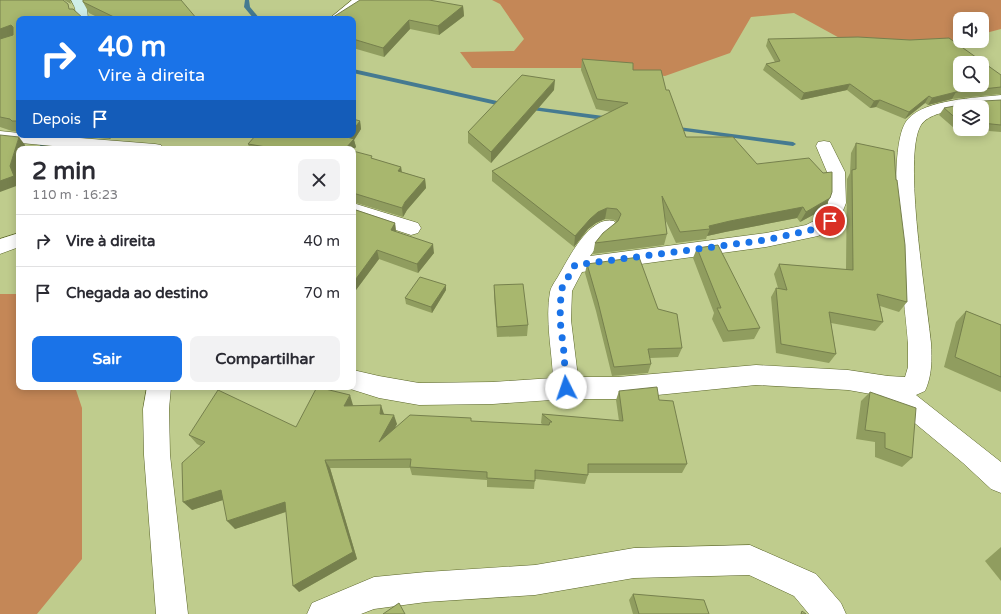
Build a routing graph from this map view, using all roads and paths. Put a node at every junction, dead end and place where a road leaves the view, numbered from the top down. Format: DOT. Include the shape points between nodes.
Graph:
graph roads {
  1 [pos="77,0"];
  2 [pos="360,0"];
  3 [pos="82,16"];
  4 [pos="339,16"];
  5 [pos="1001,100"];
  6 [pos="0,136"];
  7 [pos="16,138"];
  8 [pos="21,138"];
  9 [pos="112,146"];
  10 [pos="824,146"];
  11 [pos="356,210"];
  12 [pos="607,226"];
  13 [pos="411,228"];
  14 [pos="16,241"];
  15 [pos="0,247"];
  16 [pos="575,265"];
  17 [pos="356,381"];
  18 [pos="888,387"];
  19 [pos="566,388"];
  20 [pos="159,390"];
  21 [pos="1001,480"];
  22 [pos="172,614"];
  23 [pos="323,614"];
  24 [pos="830,614"];
  1 -- 3 [label="street"];
  2 -- 4 [label="street"];
  5 -- 18 [label="street" via="965,103 927,113 915,122 908,132 905,187 918,309 920,367 916,384 906,388"];
  6 -- 7 [label="street"];
  8 -- 9 [label="street"];
  10 -- 16 [label="street" via="836,172 836,203 830,221 811,230 766,240"];
  11 -- 13 [label="street"];
  12 -- 16 [label="street" via="593,238"];
  14 -- 15 [label="street"];
  16 -- 19 [label="street" via="561,290 560,320"];
  17 -- 19 [label="street" via="419,394 493,393"];
  18 -- 19 [label="street" via="848,380 756,374 618,388"];
  18 -- 21 [label="street"];
  20 -- 22 [label="street" via="156,410 157,455"];
  23 -- 24 [label="street" via="374,593 535,580 634,563 750,560 805,585"];
}
